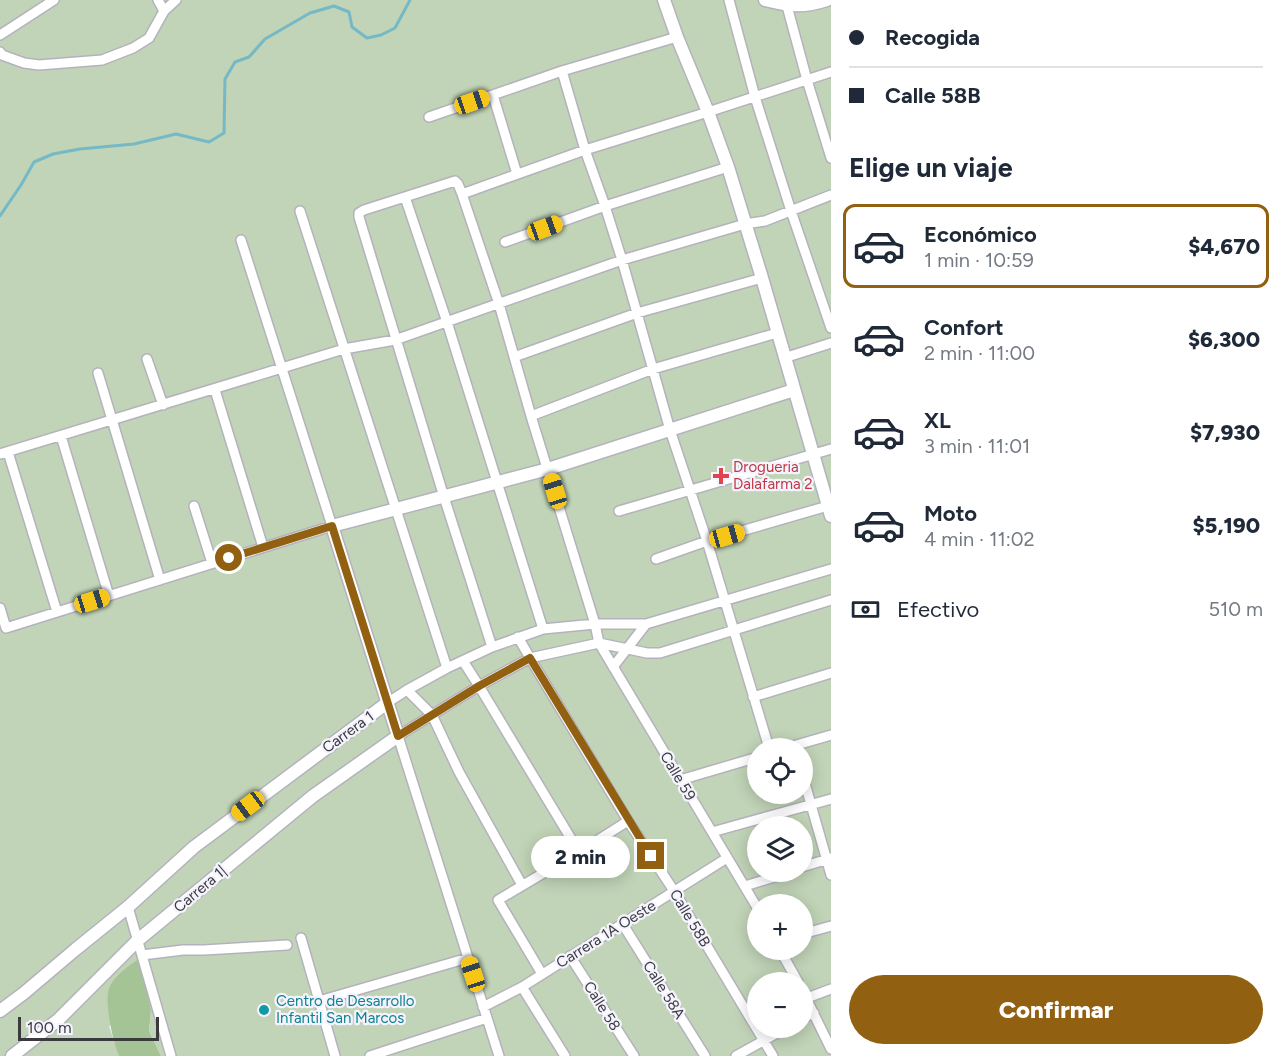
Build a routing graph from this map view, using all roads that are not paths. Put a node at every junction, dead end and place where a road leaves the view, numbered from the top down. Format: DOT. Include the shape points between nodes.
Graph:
graph roads {
  1 [pos="54,0"];
  2 [pos="158,0"];
  3 [pos="176,0"];
  4 [pos="664,0"];
  5 [pos="729,0"];
  6 [pos="765,0"];
  7 [pos="827,0"];
  8 [pos="787,6"];
  9 [pos="164,11"];
  10 [pos="0,35"];
  11 [pos="677,37"];
  12 [pos="0,52"];
  13 [pos="562,71"];
  14 [pos="831,72"];
  15 [pos="807,80"];
  16 [pos="493,95"];
  17 [pos="756,97"];
  18 [pos="708,112"];
  19 [pos="429,117"];
  20 [pos="585,150"];
  21 [pos="831,158"];
  22 [pos="728,167"];
  23 [pos="517,174"];
  24 [pos="462,194"];
  25 [pos="831,195"];
  26 [pos="405,197"];
  27 [pos="605,206"];
  28 [pos="300,211"];
  29 [pos="791,211"];
  30 [pos="745,224"];
  31 [pos="241,240"];
  32 [pos="505,242"];
  33 [pos="622,260"];
  34 [pos="762,278"];
  35 [pos="499,304"];
  36 [pos="637,313"];
  37 [pos="447,322"];
  38 [pos="831,328"];
  39 [pos="777,333"];
  40 [pos="395,340"];
  41 [pos="831,344"];
  42 [pos="344,350"];
  43 [pos="514,357"];
  44 [pos="784,358"];
  45 [pos="147,359"];
  46 [pos="282,369"];
  47 [pos="653,369"];
  48 [pos="98,373"];
  49 [pos="215,390"];
  50 [pos="794,390"];
  51 [pos="163,405"];
  52 [pos="531,416"];
  53 [pos="112,421"];
  54 [pos="670,430"];
  55 [pos="61,436"];
  56 [pos="831,449"];
  57 [pos="4,453"];
  58 [pos="813,454"];
  59 [pos="548,469"];
  60 [pos="496,483"];
  61 [pos="689,490"];
  62 [pos="444,497"];
  63 [pos="194,506"];
  64 [pos="396,509"];
  65 [pos="830,509"];
  66 [pos="619,511"];
  67 [pos="332,526"];
  68 [pos="706,542"];
  69 [pos="263,547"];
  70 [pos="656,559"];
  71 [pos="212,563"];
  72 [pos="831,568"];
  73 [pos="160,580"];
  74 [pos="109,596"];
  75 [pos="831,600"];
  76 [pos="725,601"];
  77 [pos="0,608"];
  78 [pos="57,612"];
  79 [pos="595,624"];
  80 [pos="646,624"];
  81 [pos="543,629"];
  82 [pos="734,630"];
  83 [pos="518,637"];
  84 [pos="599,643"];
  85 [pos="492,646"];
  86 [pos="627,649"];
  87 [pos="530,658"];
  88 [pos="462,661"];
  89 [pos="614,667"];
  90 [pos="447,668"];
  91 [pos="831,673"];
  92 [pos="479,686"];
  93 [pos="407,690"];
  94 [pos="753,697"];
  95 [pos="387,703"];
  96 [pos="432,715"];
  97 [pos="831,735"];
  98 [pos="398,736"];
  99 [pos="766,738"];
  100 [pos="813,741"];
  101 [pos="747,760"];
  102 [pos="680,780"];
  103 [pos="831,799"];
  104 [pos="812,804"];
  105 [pos="813,804"];
  106 [pos="628,821"];
  107 [pos="712,832"];
  108 [pos="579,852"];
  109 [pos="727,858"];
  110 [pos="829,859"];
  111 [pos="813,864"];
  112 [pos="831,875"];
  113 [pos="758,882"];
  114 [pos="522,885"];
  115 [pos="745,886"];
  116 [pos="674,891"];
  117 [pos="750,894"];
  118 [pos="128,907"];
  119 [pos="622,923"];
  120 [pos="831,926"];
  121 [pos="813,931"];
  122 [pos="301,938"];
  123 [pos="138,940"];
  124 [pos="287,945"];
  125 [pos="142,956"];
  126 [pos="570,956"];
  127 [pos="468,958"];
  128 [pos="542,974"];
  129 [pos="522,987"];
  130 [pos="831,989"];
  131 [pos="813,992"];
  132 [pos="319,1001"];
  133 [pos="483,1007"];
  134 [pos="0,1011"];
  135 [pos="814,1012"];
  136 [pos="487,1018"];
  137 [pos="766,1038"];
  138 [pos="762,1040"];
  139 [pos="831,1049"];
  140 [pos="12,1056"];
  141 [pos="171,1056"];
  142 [pos="335,1056"];
  143 [pos="370,1056"];
  144 [pos="499,1056"];
  145 [pos="565,1056"];
  146 [pos="634,1056"];
  147 [pos="705,1056"];
  148 [pos="736,1056"];
  149 [pos="773,1056"];
  1 -- 10 [label="street"];
  2 -- 9 [label="street"];
  3 -- 9 [label="street"];
  4 -- 11 [label="street"];
  5 -- 17 [label="street"];
  6 -- 8 [label="street"];
  7 -- 8 [label="street"];
  8 -- 15 [label="street"];
  9 -- 12 [label="street" via="149,38 102,60 39,65"];
  11 -- 13 [label="street"];
  11 -- 18 [label="street"];
  13 -- 16 [label="street"];
  13 -- 20 [label="street"];
  14 -- 15 [label="street"];
  15 -- 17 [label="street"];
  15 -- 21 [label="street"];
  16 -- 19 [label="street"];
  16 -- 23 [label="street"];
  17 -- 18 [label="street"];
  17 -- 29 [label="street"];
  18 -- 20 [label="street"];
  18 -- 22 [label="street"];
  20 -- 23 [label="street"];
  20 -- 27 [label="street"];
  22 -- 27 [label="street"];
  22 -- 30 [label="street"];
  23 -- 24 [label="street"];
  24 -- 26 [label="street" via="455,182"];
  24 -- 35 [label="street"];
  25 -- 29 [label="street"];
  26 -- 37 [label="street"];
  26 -- 40 [label="street" via="359,213"];
  27 -- 32 [label="street"];
  27 -- 33 [label="street"];
  28 -- 42 [label="street"];
  29 -- 30 [label="street"];
  29 -- 38 [label="street"];
  30 -- 33 [label="street"];
  30 -- 34 [label="street"];
  31 -- 46 [label="street"];
  33 -- 35 [label="street"];
  33 -- 36 [label="street"];
  34 -- 36 [label="street"];
  34 -- 39 [label="street"];
  35 -- 37 [label="street"];
  35 -- 43 [label="street"];
  36 -- 43 [label="street"];
  36 -- 47 [label="street"];
  37 -- 40 [label="street"];
  37 -- 60 [label="street"];
  39 -- 44 [label="street"];
  39 -- 47 [label="street"];
  40 -- 42 [label="street"];
  40 -- 62 [label="street"];
  41 -- 44 [label="street"];
  42 -- 46 [label="street"];
  42 -- 64 [label="street"];
  43 -- 52 [label="street"];
  44 -- 50 [label="street"];
  45 -- 51 [label="street"];
  46 -- 49 [label="street"];
  46 -- 67 [label="street"];
  47 -- 52 [label="street"];
  47 -- 54 [label="street"];
  48 -- 53 [label="street"];
  49 -- 51 [label="street"];
  49 -- 69 [label="street"];
  50 -- 54 [label="street"];
  50 -- 58 [label="street"];
  51 -- 53 [label="street"];
  52 -- 59 [label="street"];
  53 -- 55 [label="street"];
  53 -- 73 [label="street"];
  54 -- 59 [label="street"];
  54 -- 61 [label="street"];
  55 -- 57 [label="street"];
  55 -- 74 [label="street"];
  56 -- 58 [label="street"];
  57 -- 78 [label="street"];
  58 -- 61 [label="street"];
  58 -- 65 [label="street"];
  59 -- 60 [label="street"];
  59 -- 79 [label="street"];
  60 -- 62 [label="street"];
  60 -- 81 [label="street"];
  61 -- 66 [label="street"];
  61 -- 68 [label="street"];
  62 -- 64 [label="street"];
  62 -- 85 [label="street"];
  63 -- 71 [label="street"];
  64 -- 67 [label="street"];
  64 -- 90 [label="street"];
  65 -- 68 [label="street"];
  67 -- 69 [label="street"];
  67 -- 95 [label="street"];
  68 -- 70 [label="street"];
  68 -- 76 [label="street"];
  69 -- 71 [label="street"];
  71 -- 73 [label="street"];
  72 -- 76 [label="street, Carrera 1"];
  73 -- 74 [label="street"];
  74 -- 78 [label="street"];
  75 -- 82 [label="street"];
  76 -- 80 [label="street, Carrera 1"];
  76 -- 82 [label="street"];
  77 -- 78 [label="street" via="6,628"];
  79 -- 80 [label="street, Carrera 1"];
  79 -- 81 [label="street, Carrera 1"];
  79 -- 84 [label="street"];
  80 -- 86 [label="street"];
  81 -- 83 [label="street, Carrera 1"];
  82 -- 86 [label="street" via="660,653"];
  82 -- 94 [label="street"];
  83 -- 85 [label="street, Carrera 1"];
  83 -- 87 [label="street, Calle 58B"];
  84 -- 86 [label="street"];
  84 -- 87 [label="street"];
  84 -- 89 [label="street, Calle 59"];
  85 -- 88 [label="street, Carrera 1"];
  86 -- 89 [label="street"];
  87 -- 92 [label="street"];
  87 -- 106 [label="street, Calle 58B"];
  88 -- 90 [label="street, Carrera 1"];
  88 -- 92 [label="street"];
  89 -- 102 [label="street, Calle 59"];
  90 -- 93 [label="street, Carrera 1"];
  91 -- 94 [label="street"];
  92 -- 96 [label="street"];
  92 -- 108 [label="street"];
  93 -- 95 [label="street, Carrera 1"];
  93 -- 96 [label="street"];
  94 -- 99 [label="street"];
  95 -- 98 [label="street"];
  95 -- 118 [label="street, Carrera 1" via="194,847"];
  96 -- 98 [label="street"];
  96 -- 114 [label="street"];
  97 -- 100 [label="street"];
  98 -- 123 [label="street, Carrera 1|" via="313,796"];
  98 -- 127 [label="street"];
  101 -- 102 [label="street"];
  102 -- 107 [label="street, Calle 59"];
  103 -- 105 [label="street"];
  104 -- 107 [label="street"];
  104 -- 110 [label="street"];
  106 -- 108 [label="street"];
  106 -- 116 [label="street, Calle 58B"];
  107 -- 109 [label="street, Calle 59"];
  108 -- 114 [label="street"];
  109 -- 115 [label="street, Calle 59"];
  109 -- 116 [label="street, Carrera 1A Oeste"];
  110 -- 111 [label="street"];
  110 -- 112 [label="street"];
  113 -- 115 [label="street"];
  114 -- 128 [label="street" via="498,900"];
  115 -- 117 [label="street, Calle 59"];
  116 -- 119 [label="street, Carrera 1A Oeste"];
  116 -- 138 [label="street, Calle 58B"];
  118 -- 123 [label="street"];
  118 -- 134 [label="street, Carrera 1"];
  119 -- 126 [label="street, Carrera 1A Oeste"];
  119 -- 147 [label="street, Calle 58A"];
  120 -- 121 [label="street"];
  122 -- 132 [label="street"];
  123 -- 125 [label="street"];
  123 -- 140 [label="street, Carrera 1|" via="58,1020"];
  124 -- 125 [label="street"];
  125 -- 141 [label="street"];
  126 -- 128 [label="street, Carrera 1A Oeste"];
  126 -- 146 [label="street, Calle 58"];
  127 -- 132 [label="street"];
  127 -- 133 [label="street"];
  128 -- 129 [label="street, Carrera 1A Oeste"];
  129 -- 133 [label="street, Carrera 1A Oeste"];
  129 -- 145 [label="street"];
  130 -- 131 [label="street"];
  132 -- 142 [label="street"];
  133 -- 136 [label="street"];
  135 -- 139 [label="street"];
  136 -- 143 [label="street"];
  136 -- 144 [label="street"];
  137 -- 138 [label="street"];
  138 -- 148 [label="street"];
  138 -- 149 [label="street, Calle 58B"];
}
